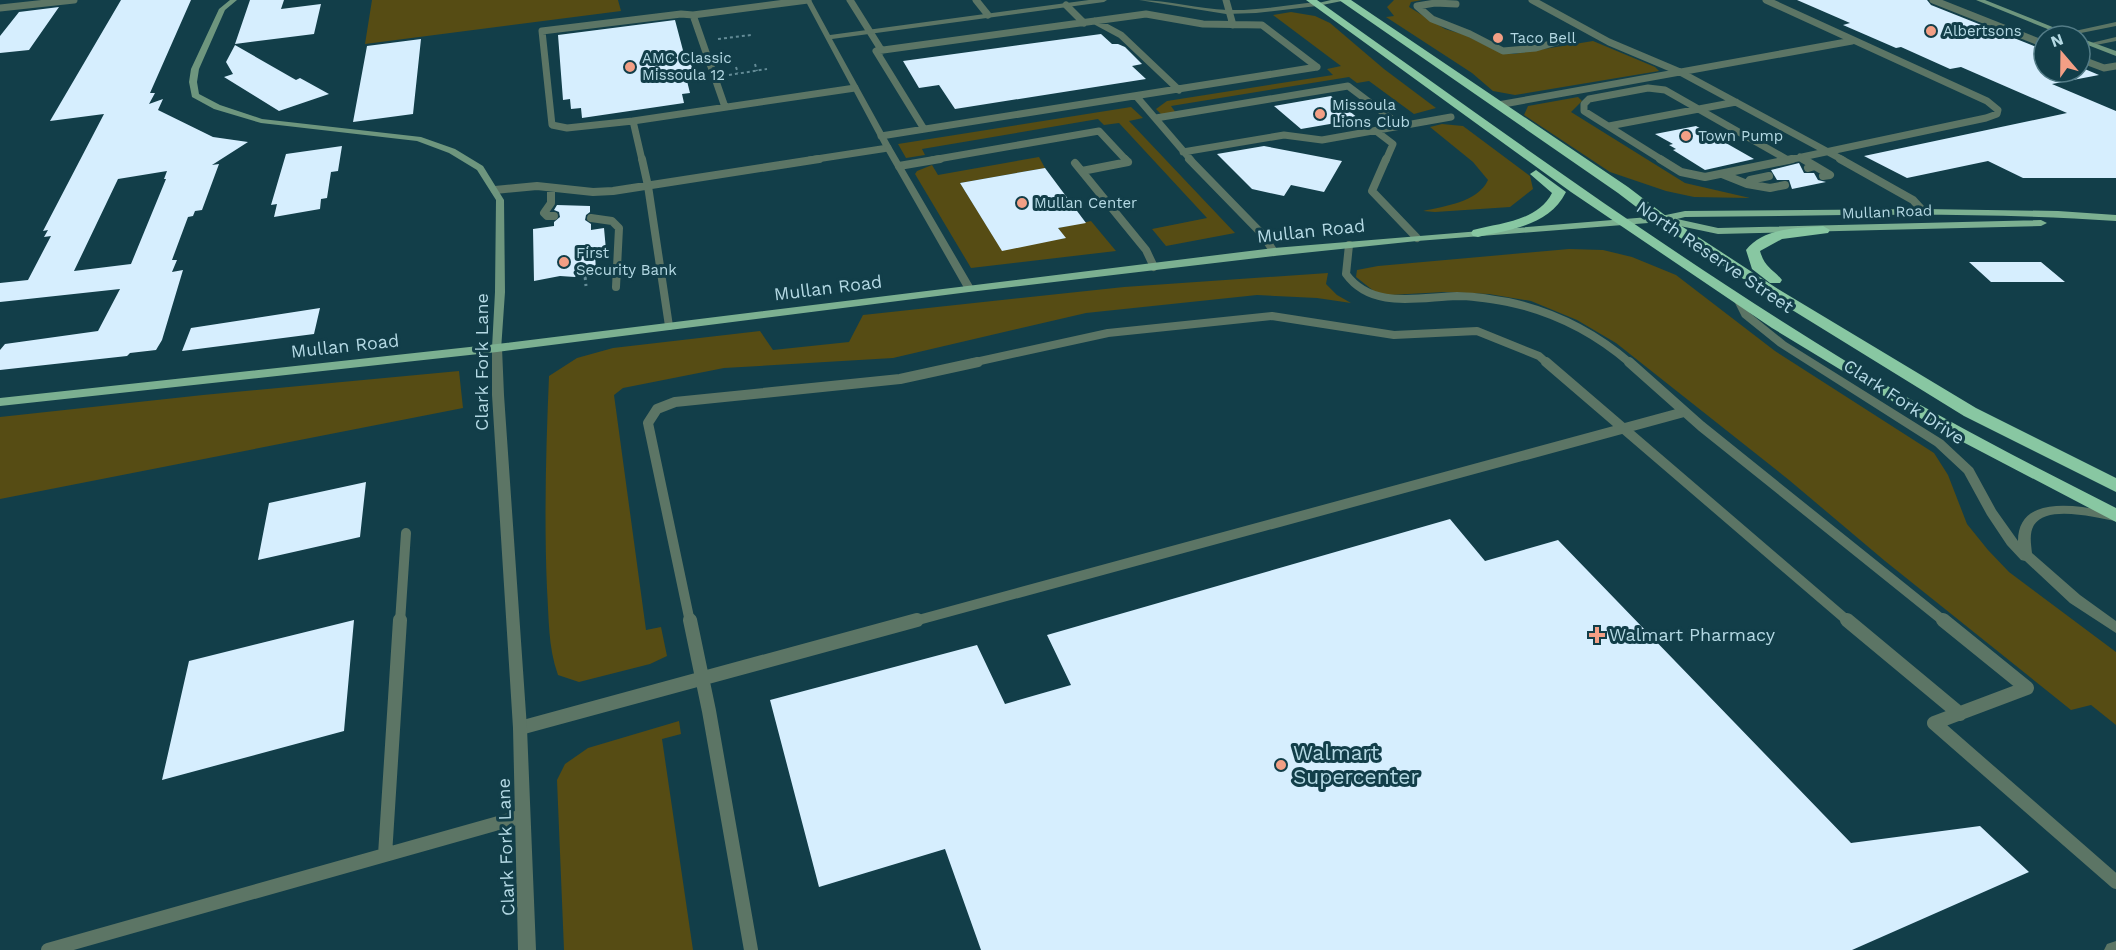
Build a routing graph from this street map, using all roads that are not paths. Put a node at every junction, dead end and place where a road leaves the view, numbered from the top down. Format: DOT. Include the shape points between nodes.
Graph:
graph roads {
  1 [pos="74,0"];
  2 [pos="234,0"];
  3 [pos="808,0"];
  4 [pos="850,0"];
  5 [pos="976,0"];
  6 [pos="1104,0"];
  7 [pos="1143,0"];
  8 [pos="1226,0"];
  9 [pos="1344,0"];
  10 [pos="1532,0"];
  11 [pos="1766,0"];
  12 [pos="1933,0"];
  13 [pos="1979,0"];
  14 [pos="1165,1"];
  15 [pos="1064,2"];
  16 [pos="1314,2"];
  17 [pos="1456,3"];
  18 [pos="220,5"];
  19 [pos="0,8"];
  20 [pos="1230,12"];
  21 [pos="693,15"];
  22 [pos="988,15"];
  23 [pos="1095,21"];
  24 [pos="1084,23"];
  25 [pos="2040,24"];
  26 [pos="2116,24"];
  27 [pos="1233,25"];
  28 [pos="1352,28"];
  29 [pos="2092,30"];
  30 [pos="870,31"];
  31 [pos="828,37"];
  32 [pos="1567,39"];
  33 [pos="2032,39"];
  34 [pos="2116,39"];
  35 [pos="1853,41"];
  36 [pos="2092,44"];
  37 [pos="2092,44"];
  38 [pos="882,51"];
  39 [pos="2116,54"];
  40 [pos="2092,64"];
  41 [pos="2116,66"];
  42 [pos="1680,72"];
  43 [pos="808,86"];
  44 [pos="1604,86"];
  45 [pos="855,88"];
  46 [pos="1179,90"];
  47 [pos="1635,90"];
  48 [pos="819,93"];
  49 [pos="1617,93"];
  50 [pos="1643,95"];
  51 [pos="1136,96"];
  52 [pos="1599,97"];
  53 [pos="1625,98"];
  54 [pos="1608,102"];
  55 [pos="1736,102"];
  56 [pos="1498,105"];
  57 [pos="725,107"];
  58 [pos="1666,109"];
  59 [pos="1700,109"];
  60 [pos="1648,112"];
  61 [pos="1675,114"];
  62 [pos="1629,115"];
  63 [pos="1451,117"];
  64 [pos="1657,117"];
  65 [pos="1156,118"];
  66 [pos="633,121"];
  67 [pos="1638,121"];
  68 [pos="1401,126"];
  69 [pos="1609,126"];
  70 [pos="924,129"];
  71 [pos="1376,130"];
  72 [pos="881,136"];
  73 [pos="888,148"];
  74 [pos="1183,152"];
  75 [pos="1828,152"];
  76 [pos="1800,157"];
  77 [pos="1789,160"];
  78 [pos="1074,163"];
  79 [pos="898,166"];
  80 [pos="1082,171"];
  81 [pos="1722,174"];
  82 [pos="1769,176"];
  83 [pos="1823,176"];
  84 [pos="1748,184"];
  85 [pos="1785,185"];
  86 [pos="648,186"];
  87 [pos="551,188"];
  88 [pos="495,190"];
  89 [pos="1924,212"];
  90 [pos="554,216"];
  91 [pos="591,218"];
  92 [pos="2116,218"];
  93 [pos="1660,219"];
  94 [pos="1622,221"];
  95 [pos="1823,230"];
  96 [pos="1478,233"];
  97 [pos="1418,238"];
  98 [pos="1349,245"];
  99 [pos="1274,252"];
  100 [pos="1154,267"];
  101 [pos="616,287"];
  102 [pos="969,288"];
  103 [pos="1738,299"];
  104 [pos="669,326"];
  105 [pos="497,348"];
  106 [pos="0,402"];
  107 [pos="1684,412"];
  108 [pos="1970,412"];
  109 [pos="1623,429"];
  110 [pos="2116,486"];
  111 [pos="2116,517"];
  112 [pos="406,533"];
  113 [pos="2026,557"];
  114 [pos="2116,627"];
  115 [pos="703,679"];
  116 [pos="1960,714"];
  117 [pos="519,728"];
  118 [pos="523,816"];
  119 [pos="385,855"];
  120 [pos="2116,882"];
  121 [pos="48,950"];
  122 [pos="527,950"];
  123 [pos="751,950"];
  1 -- 19 [label="lane"];
  2 -- 18 [label="street, Clark Fork Lane"];
  3 -- 21 [label="lane"];
  3 -- 31 [label="street"];
  4 -- 30 [label="lane"];
  5 -- 22 [label="lane"];
  6 -- 15 [label="street"];
  7 -- 14 [label="street"];
  8 -- 20 [label="lane"];
  9 -- 16 [label="street"];
  9 -- 56 [label="highway, North Reserve Street"];
  10 -- 42 [label="lane" via="1609,42"];
  11 -- 35 [label="lane"];
  12 -- 33 [label="lane"];
  13 -- 25 [label="street"];
  14 -- 20 [label="street"];
  15 -- 22 [label="street"];
  15 -- 24 [label="lane"];
  16 -- 20 [label="street"];
  16 -- 28 [label="highway, North Reserve Street"];
  17 -- 32 [label="lane" via="1418,6 1447,28 1467,33 1497,50 1560,44"];
  18 -- 88 [label="street, Clark Fork Lane" via="195,69 195,95 205,102 261,121 418,139 452,151 480,168"];
  20 -- 27 [label="lane"];
  21 -- 57 [label="lane"];
  21 -- 66 [label="lane" via="542,31 552,125 567,128"];
  22 -- 30 [label="street"];
  23 -- 24 [label="lane"];
  23 -- 27 [label="lane" via="1146,14"];
  23 -- 46 [label="lane" via="1121,35"];
  24 -- 38 [label="lane"];
  26 -- 29 [label="street"];
  27 -- 46 [label="lane" via="1262,25 1317,67"];
  28 -- 94 [label="highway, North Reserve Street"];
  28 -- 96 [label="highway" via="1379,58 1559,192 1542,213"];
  30 -- 31 [label="street"];
  30 -- 38 [label="lane"];
  31 -- 45 [label="street"];
  34 -- 36 [label="street"];
  35 -- 42 [label="lane"];
  35 -- 75 [label="lane" via="1987,101 1996,107 1997,114"];
  37 -- 39 [label="street"];
  38 -- 70 [label="lane" via="876,51"];
  40 -- 41 [label="lane" via="2104,68"];
  42 -- 44 [label="lane"];
  42 -- 55 [label="lane"];
  43 -- 48 [label="lane"];
  44 -- 49 [label="lane"];
  44 -- 56 [label="lane"];
  45 -- 48 [label="lane"];
  45 -- 72 [label="street"];
  46 -- 51 [label="lane"];
  47 -- 49 [label="lane"];
  47 -- 50 [label="lane"];
  47 -- 59 [label="lane" via="1665,90"];
  48 -- 57 [label="lane"];
  49 -- 52 [label="lane"];
  49 -- 53 [label="lane"];
  51 -- 65 [label="lane"];
  51 -- 70 [label="lane"];
  52 -- 54 [label="lane"];
  52 -- 69 [label="lane" via="1589,99 1584,111"];
  55 -- 59 [label="lane"];
  55 -- 75 [label="lane"];
  56 -- 93 [label="highway, North Reserve Street"];
  57 -- 66 [label="lane"];
  58 -- 61 [label="lane"];
  59 -- 61 [label="lane"];
  59 -- 77 [label="lane"];
  60 -- 64 [label="lane"];
  61 -- 64 [label="lane"];
  62 -- 67 [label="lane"];
  63 -- 68 [label="lane"];
  64 -- 67 [label="lane"];
  65 -- 68 [label="lane" via="1348,86"];
  65 -- 74 [label="lane"];
  66 -- 86 [label="lane"];
  67 -- 69 [label="lane"];
  68 -- 71 [label="lane"];
  69 -- 81 [label="lane" via="1681,172 1705,177"];
  70 -- 72 [label="lane"];
  71 -- 74 [label="lane" via="1322,140 1284,135"];
  71 -- 97 [label="lane" via="1393,144 1372,191"];
  72 -- 73 [label="street"];
  73 -- 79 [label="street"];
  73 -- 86 [label="lane"];
  74 -- 99 [label="lane" via="1263,235"];
  75 -- 76 [label="lane"];
  75 -- 89 [label="lane" via="1913,200"];
  76 -- 77 [label="lane"];
  76 -- 83 [label="lane" via="1830,175"];
  77 -- 81 [label="lane"];
  78 -- 80 [label="lane"];
  79 -- 80 [label="lane" via="1099,131 1128,162"];
  79 -- 102 [label="street"];
  80 -- 100 [label="lane" via="1146,250"];
  81 -- 84 [label="lane"];
  82 -- 84 [label="lane" via="1750,180"];
  84 -- 85 [label="lane" via="1770,188"];
  86 -- 87 [label="lane" via="593,192"];
  86 -- 104 [label="lane"];
  87 -- 88 [label="lane"];
  87 -- 90 [label="lane" via="551,203 544,213"];
  88 -- 105 [label="street, Clark Fork Lane" via="500,200"];
  89 -- 92 [label="main road, Mullan Road"];
  89 -- 93 [label="main road, Mullan Road" via="1700,213"];
  91 -- 101 [label="lane" via="612,221 619,228"];
  92 -- 95 [label="main road, Mullan Road"];
  93 -- 94 [label="main road, Mullan Road"];
  93 -- 95 [label="main road, Mullan Road" via="1718,231"];
  93 -- 108 [label="highway, North Reserve Street"];
  94 -- 96 [label="main road, Mullan Road"];
  94 -- 103 [label="highway, North Reserve Street"];
  95 -- 108 [label="highway" via="1785,233 1761,243 1753,250 1757,266 1926,376"];
  96 -- 97 [label="main road, Mullan Road"];
  97 -- 98 [label="main road, Mullan Road"];
  98 -- 99 [label="main road, Mullan Road"];
  98 -- 107 [label="lane" via="1346,274 1358,289 1401,300 1444,295 1475,297 1567,320 1604,340"];
  99 -- 100 [label="main road, Mullan Road"];
  100 -- 102 [label="main road, Mullan Road"];
  102 -- 104 [label="main road, Mullan Road"];
  103 -- 111 [label="highway, North Reserve Street" via="1927,416"];
  103 -- 113 [label="street, Clark Fork Drive" via="1746,315 1782,345 1960,460 1991,512"];
  104 -- 105 [label="main road, Mullan Road"];
  105 -- 106 [label="main road, Mullan Road"];
  105 -- 117 [label="street, Clark Fork Lane"];
  107 -- 109 [label="lane"];
  107 -- 116 [label="lane" via="2027,688"];
  108 -- 110 [label="highway, North Reserve Street"];
  109 -- 115 [label="lane"];
  109 -- 115 [label="lane" via="1539,356 1478,331 1394,335 1272,316 1108,333 900,379 675,402 657,409 648,423"];
  109 -- 116 [label="lane"];
  111 -- 113 [label="street" via="2060,509 2043,513 2030,522 2025,532"];
  112 -- 119 [label="lane"];
  113 -- 114 [label="street, Clark Fork Drive" via="2075,599"];
  115 -- 117 [label="lane"];
  115 -- 123 [label="lane"];
  116 -- 120 [label="lane" via="1934,723"];
  117 -- 118 [label="street, Clark Fork Lane"];
  118 -- 119 [label="lane"];
  118 -- 122 [label="street, Clark Fork Lane"];
  119 -- 121 [label="lane"];
}
